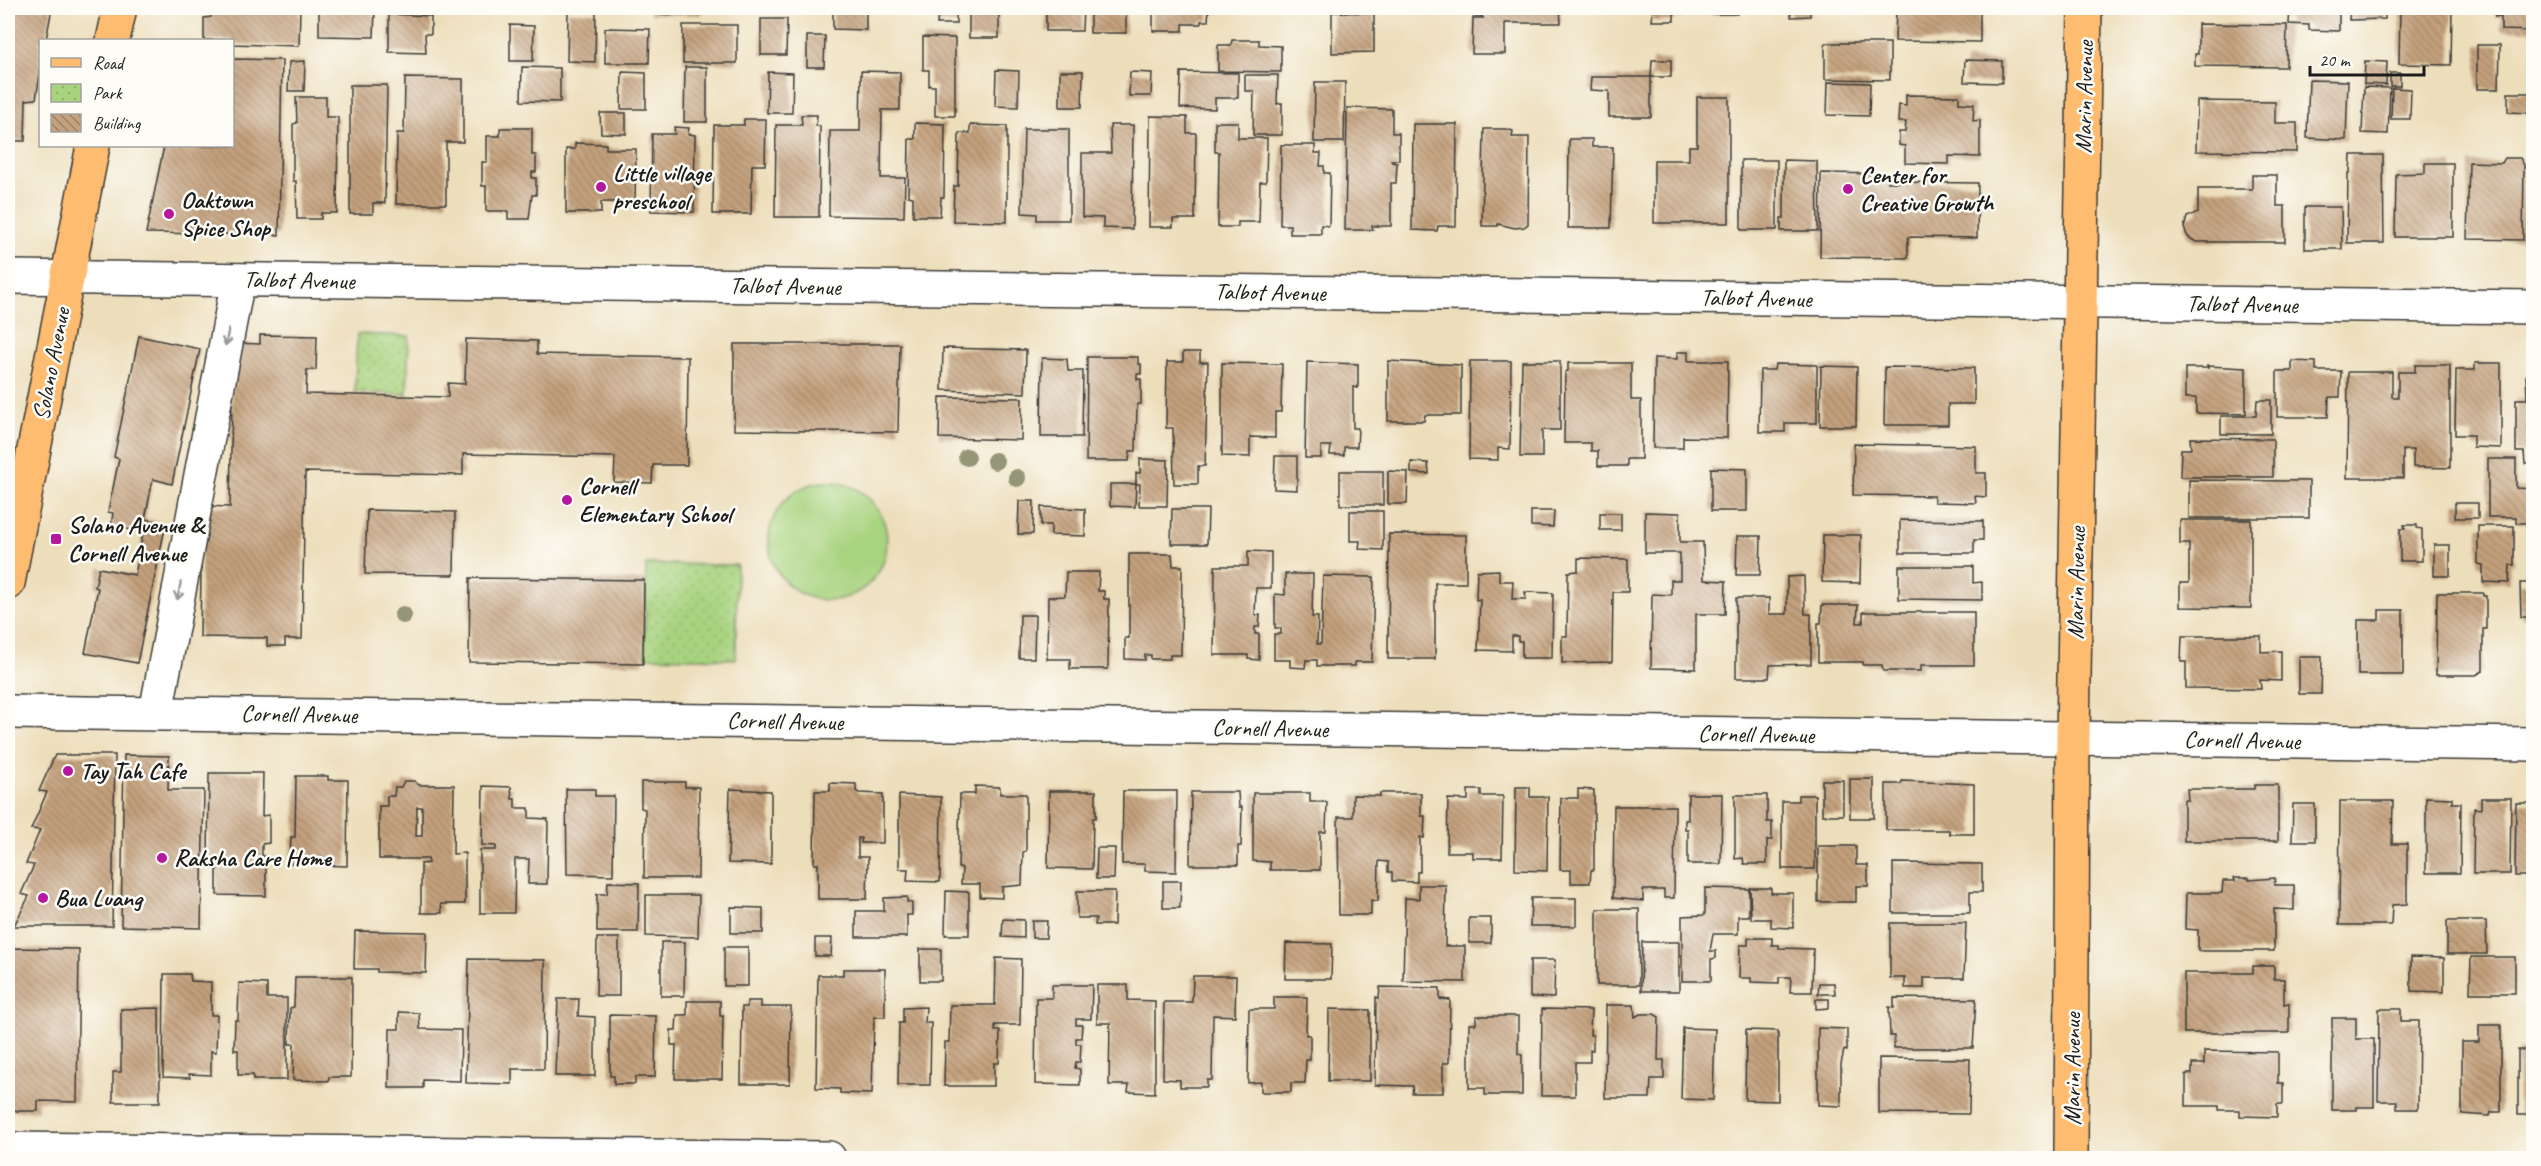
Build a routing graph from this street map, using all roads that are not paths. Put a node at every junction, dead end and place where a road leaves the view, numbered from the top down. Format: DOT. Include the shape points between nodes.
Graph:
graph roads {
  1 [pos="120,8"];
  2 [pos="2085,8"];
  3 [pos="113,39"];
  4 [pos="93,147"];
  5 [pos="8,277"];
  6 [pos="68,277"];
  7 [pos="238,280"];
  8 [pos="2081,302"];
  9 [pos="2534,307"];
  10 [pos="8,583"];
  11 [pos="8,712"];
  12 [pos="156,712"];
  13 [pos="2073,738"];
  14 [pos="2534,744"];
  15 [pos="8,1149"];
  16 [pos="829,1158"];
  17 [pos="2071,1158"];
  1 -- 3 [label="main road"];
  2 -- 8 [label="main road, Marin Avenue"];
  4 -- 6 [label="main road, Solano Avenue"];
  5 -- 6 [label="street, Talbot Avenue"];
  6 -- 7 [label="street, Talbot Avenue"];
  6 -- 10 [label="main road, Solano Avenue"];
  7 -- 8 [label="street, Talbot Avenue"];
  7 -- 12 [label="street, one-way"];
  8 -- 9 [label="street, Talbot Avenue"];
  8 -- 13 [label="main road, Marin Avenue"];
  11 -- 12 [label="street, Cornell Avenue"];
  12 -- 13 [label="street, Cornell Avenue"];
  13 -- 14 [label="street, Cornell Avenue"];
  13 -- 17 [label="main road, Marin Avenue"];
  15 -- 16 [label="street"];
}
